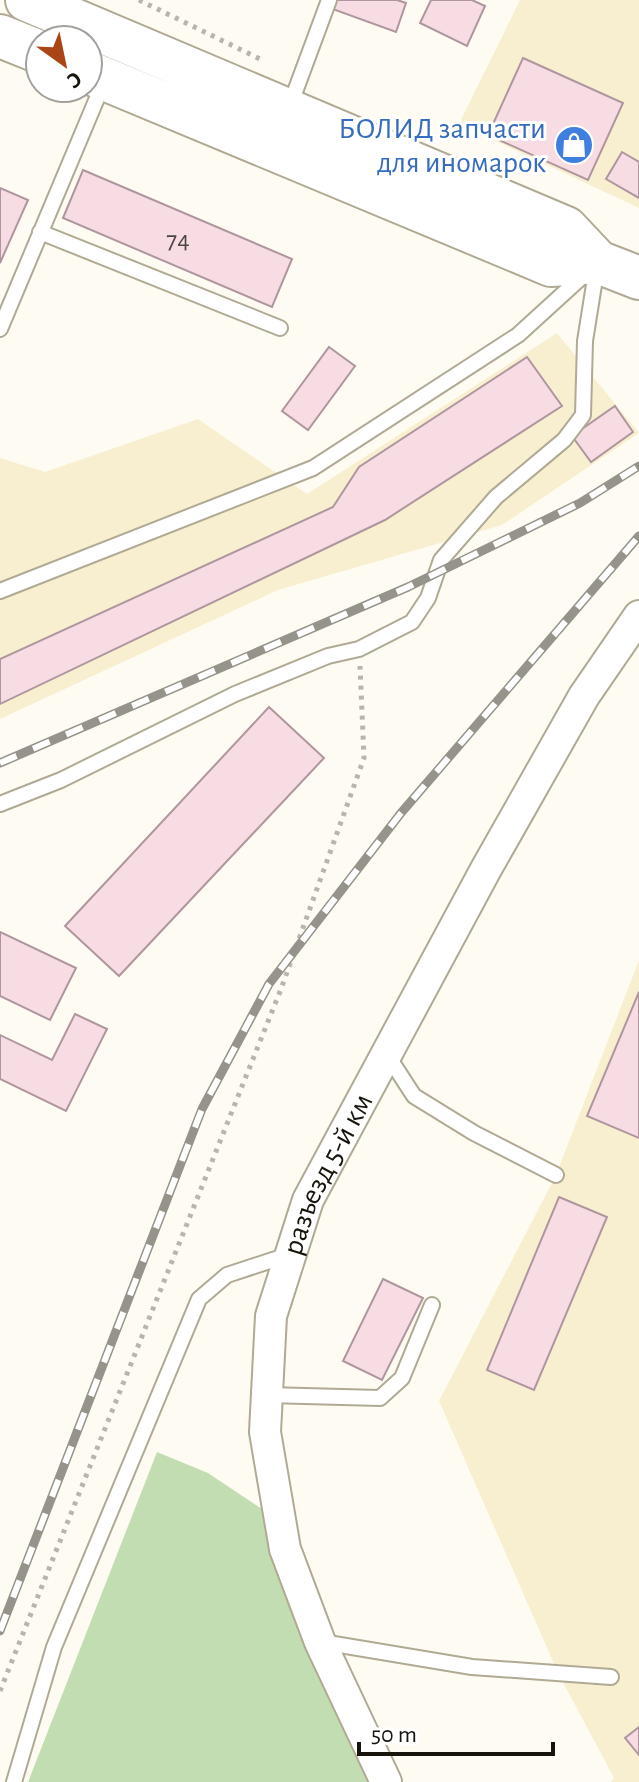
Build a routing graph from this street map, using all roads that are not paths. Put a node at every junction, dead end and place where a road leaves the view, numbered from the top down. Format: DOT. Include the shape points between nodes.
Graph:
graph roads {
  1 [pos="27,0"];
  2 [pos="329,0"];
  3 [pos="0,36"];
  4 [pos="24,46"];
  5 [pos="104,79"];
  6 [pos="294,95"];
  7 [pos="86,104"];
  8 [pos="40,232"];
  9 [pos="598,262"];
  10 [pos="639,278"];
  11 [pos="280,328"];
  12 [pos="0,329"];
  13 [pos="0,591"];
  14 [pos="639,616"];
  15 [pos="0,804"];
  16 [pos="388,1056"];
  17 [pos="556,1175"];
  18 [pos="291,1254"];
  19 [pos="432,1305"];
  20 [pos="267,1395"];
  21 [pos="320,1642"];
  22 [pos="611,1677"];
  23 [pos="14,1782"];
  24 [pos="386,1782"];
  1 -- 6 [label="street"];
  2 -- 6 [label="lane"];
  3 -- 4 [label="street"];
  5 -- 9 [label="street" via="551,265"];
  6 -- 9 [label="street" via="566,228"];
  7 -- 8 [label="lane"];
  8 -- 11 [label="lane"];
  8 -- 12 [label="lane"];
  9 -- 10 [label="street"];
  9 -- 13 [label="lane" via="518,335 313,468"];
  9 -- 15 [label="lane" via="585,341 583,415 564,440 496,497 441,560 428,598 412,622 359,649 235,694 61,780"];
  14 -- 16 [label="street, разъезд 5-й км" via="576,709"];
  16 -- 17 [label="lane" via="414,1096"];
  16 -- 18 [label="street, разъезд 5-й км" via="308,1200"];
  18 -- 20 [label="street, разъезд 5-й км" via="271,1316"];
  18 -- 23 [label="lane" via="227,1275 199,1299 54,1647"];
  19 -- 20 [label="lane" via="402,1378 380,1398"];
  20 -- 21 [label="street, разъезд 5-й км" via="265,1432 285,1549"];
  21 -- 22 [label="lane" via="472,1667"];
  21 -- 24 [label="street, разъезд 5-й км"];
}
